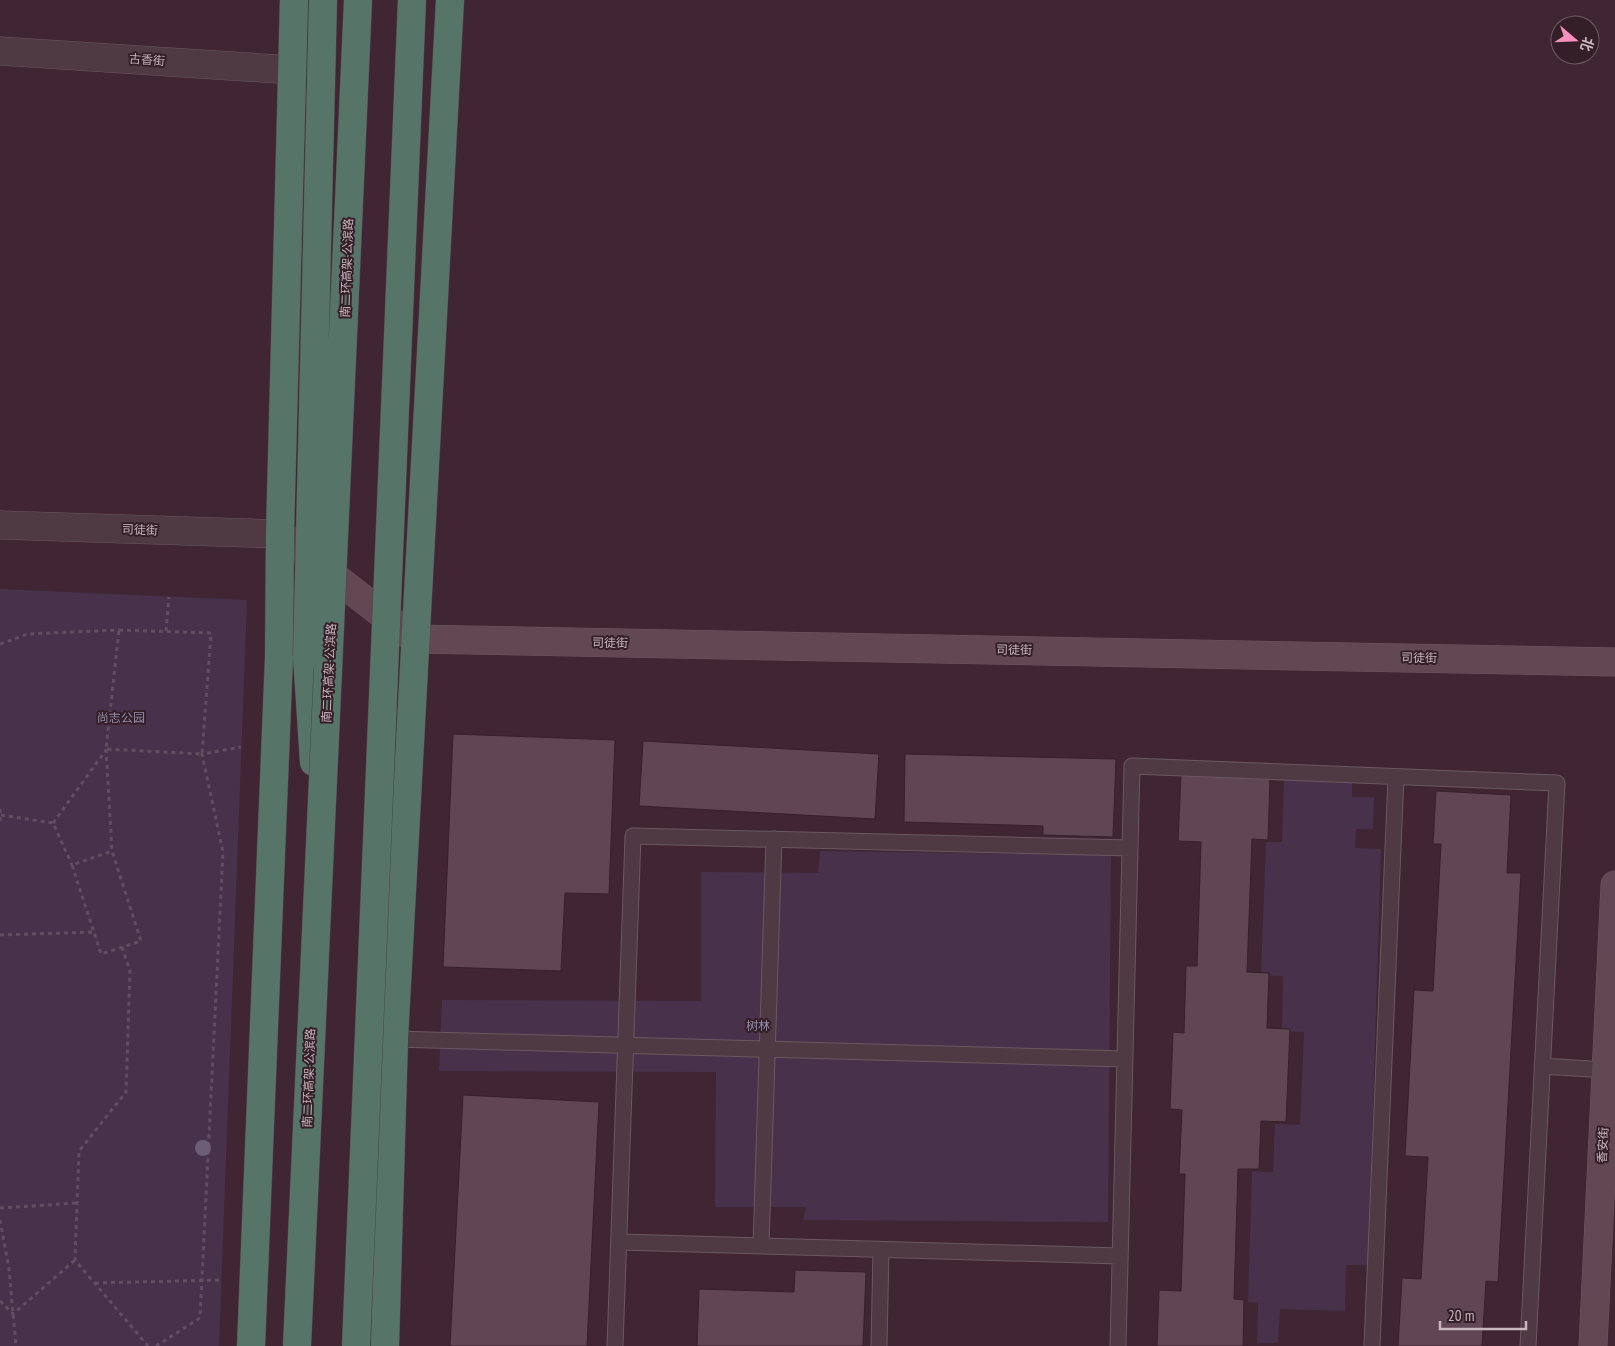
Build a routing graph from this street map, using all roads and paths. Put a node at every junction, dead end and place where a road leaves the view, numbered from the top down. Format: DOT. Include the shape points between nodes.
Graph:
graph roads {
  1 [pos="294,0"];
  2 [pos="323,0"];
  3 [pos="358,0"];
  4 [pos="412,0"];
  5 [pos="450,0"];
  6 [pos="0,50"];
  7 [pos="293,70"];
  8 [pos="0,525"];
  9 [pos="280,534"];
  10 [pos="170,598"];
  11 [pos="119,630"];
  12 [pos="166,631"];
  13 [pos="414,639"];
  14 [pos="0,644"];
  15 [pos="1615,662"];
  16 [pos="241,747"];
  17 [pos="106,749"];
  18 [pos="202,754"];
  19 [pos="1396,777"];
  20 [pos="0,810"];
  21 [pos="1,815"];
  22 [pos="53,822"];
  23 [pos="0,826"];
  24 [pos="319,836"];
  25 [pos="774,839"];
  26 [pos="1130,848"];
  27 [pos="112,851"];
  28 [pos="72,864"];
  29 [pos="1615,885"];
  30 [pos="94,932"];
  31 [pos="0,935"];
  32 [pos="122,948"];
  33 [pos="394,1039"];
  34 [pos="626,1045"];
  35 [pos="767,1049"];
  36 [pos="1125,1058"];
  37 [pos="1542,1066"];
  38 [pos="1606,1070"];
  39 [pos="77,1203"];
  40 [pos="0,1208"];
  41 [pos="0,1220"];
  42 [pos="619,1242"];
  43 [pos="761,1246"];
  44 [pos="880,1250"];
  45 [pos="1120,1256"];
  46 [pos="75,1260"];
  47 [pos="1606,1262"];
  48 [pos="202,1280"];
  49 [pos="222,1280"];
  50 [pos="95,1283"];
  51 [pos="0,1301"];
  52 [pos="13,1314"];
  53 [pos="16,1346"];
  54 [pos="148,1346"];
  55 [pos="156,1346"];
  56 [pos="251,1346"];
  57 [pos="297,1346"];
  58 [pos="356,1346"];
  59 [pos="385,1346"];
  60 [pos="616,1346"];
  61 [pos="879,1346"];
  62 [pos="1118,1346"];
  63 [pos="1372,1346"];
  64 [pos="1528,1346"];
  65 [pos="1593,1346"];
  1 -- 7 [label="highway"];
  2 -- 24 [label="highway, bridge" via="307,656"];
  3 -- 24 [label="highway, 南二环高架-公滨路, bridge"];
  4 -- 58 [label="highway, bridge"];
  5 -- 13 [label="highway"];
  6 -- 7 [label="street, 古香街"];
  7 -- 9 [label="highway"];
  8 -- 9 [label="street, 司徒街"];
  9 -- 13 [label="main road"];
  9 -- 56 [label="highway" via="279,657"];
  10 -- 12 [label="path"];
  11 -- 12 [label="path"];
  11 -- 14 [label="path" via="28,634"];
  11 -- 17 [label="path"];
  12 -- 18 [label="path" via="211,633"];
  13 -- 15 [label="main road, 司徒街"];
  13 -- 33 [label="highway"];
  16 -- 18 [label="path"];
  17 -- 18 [label="path"];
  17 -- 22 [label="path"];
  17 -- 27 [label="path"];
  18 -- 48 [label="path" via="223,852"];
  19 -- 26 [label="lane" via="1132,766"];
  19 -- 37 [label="lane" via="1557,784"];
  19 -- 63 [label="lane"];
  20 -- 21 [label="path"];
  21 -- 22 [label="path"];
  21 -- 23 [label="path"];
  22 -- 28 [label="path"];
  24 -- 57 [label="highway, 南二环高架-公滨路, bridge"];
  25 -- 26 [label="lane"];
  25 -- 34 [label="lane" via="633,836"];
  25 -- 35 [label="lane"];
  26 -- 36 [label="lane"];
  27 -- 28 [label="path"];
  27 -- 32 [label="path" via="142,941"];
  28 -- 30 [label="path"];
  29 -- 38 [label="main road, 香安街"];
  30 -- 31 [label="path"];
  30 -- 32 [label="path" via="101,954"];
  32 -- 39 [label="path" via="130,971 126,1092 79,1151"];
  33 -- 34 [label="lane"];
  33 -- 59 [label="highway"];
  34 -- 35 [label="lane"];
  34 -- 42 [label="lane"];
  35 -- 36 [label="lane"];
  35 -- 43 [label="lane"];
  36 -- 45 [label="lane"];
  37 -- 38 [label="lane"];
  37 -- 64 [label="lane"];
  38 -- 47 [label="main road, 香安街"];
  39 -- 40 [label="path"];
  39 -- 46 [label="path"];
  41 -- 52 [label="path"];
  42 -- 43 [label="lane"];
  42 -- 60 [label="lane"];
  43 -- 44 [label="lane"];
  44 -- 45 [label="lane"];
  44 -- 61 [label="lane"];
  45 -- 62 [label="lane"];
  46 -- 50 [label="path"];
  46 -- 52 [label="path"];
  47 -- 65 [label="main road, 香安街"];
  48 -- 49 [label="path"];
  48 -- 50 [label="path"];
  48 -- 55 [label="path" via="200,1318"];
  50 -- 54 [label="path"];
  51 -- 52 [label="path"];
  52 -- 53 [label="path"];
}
